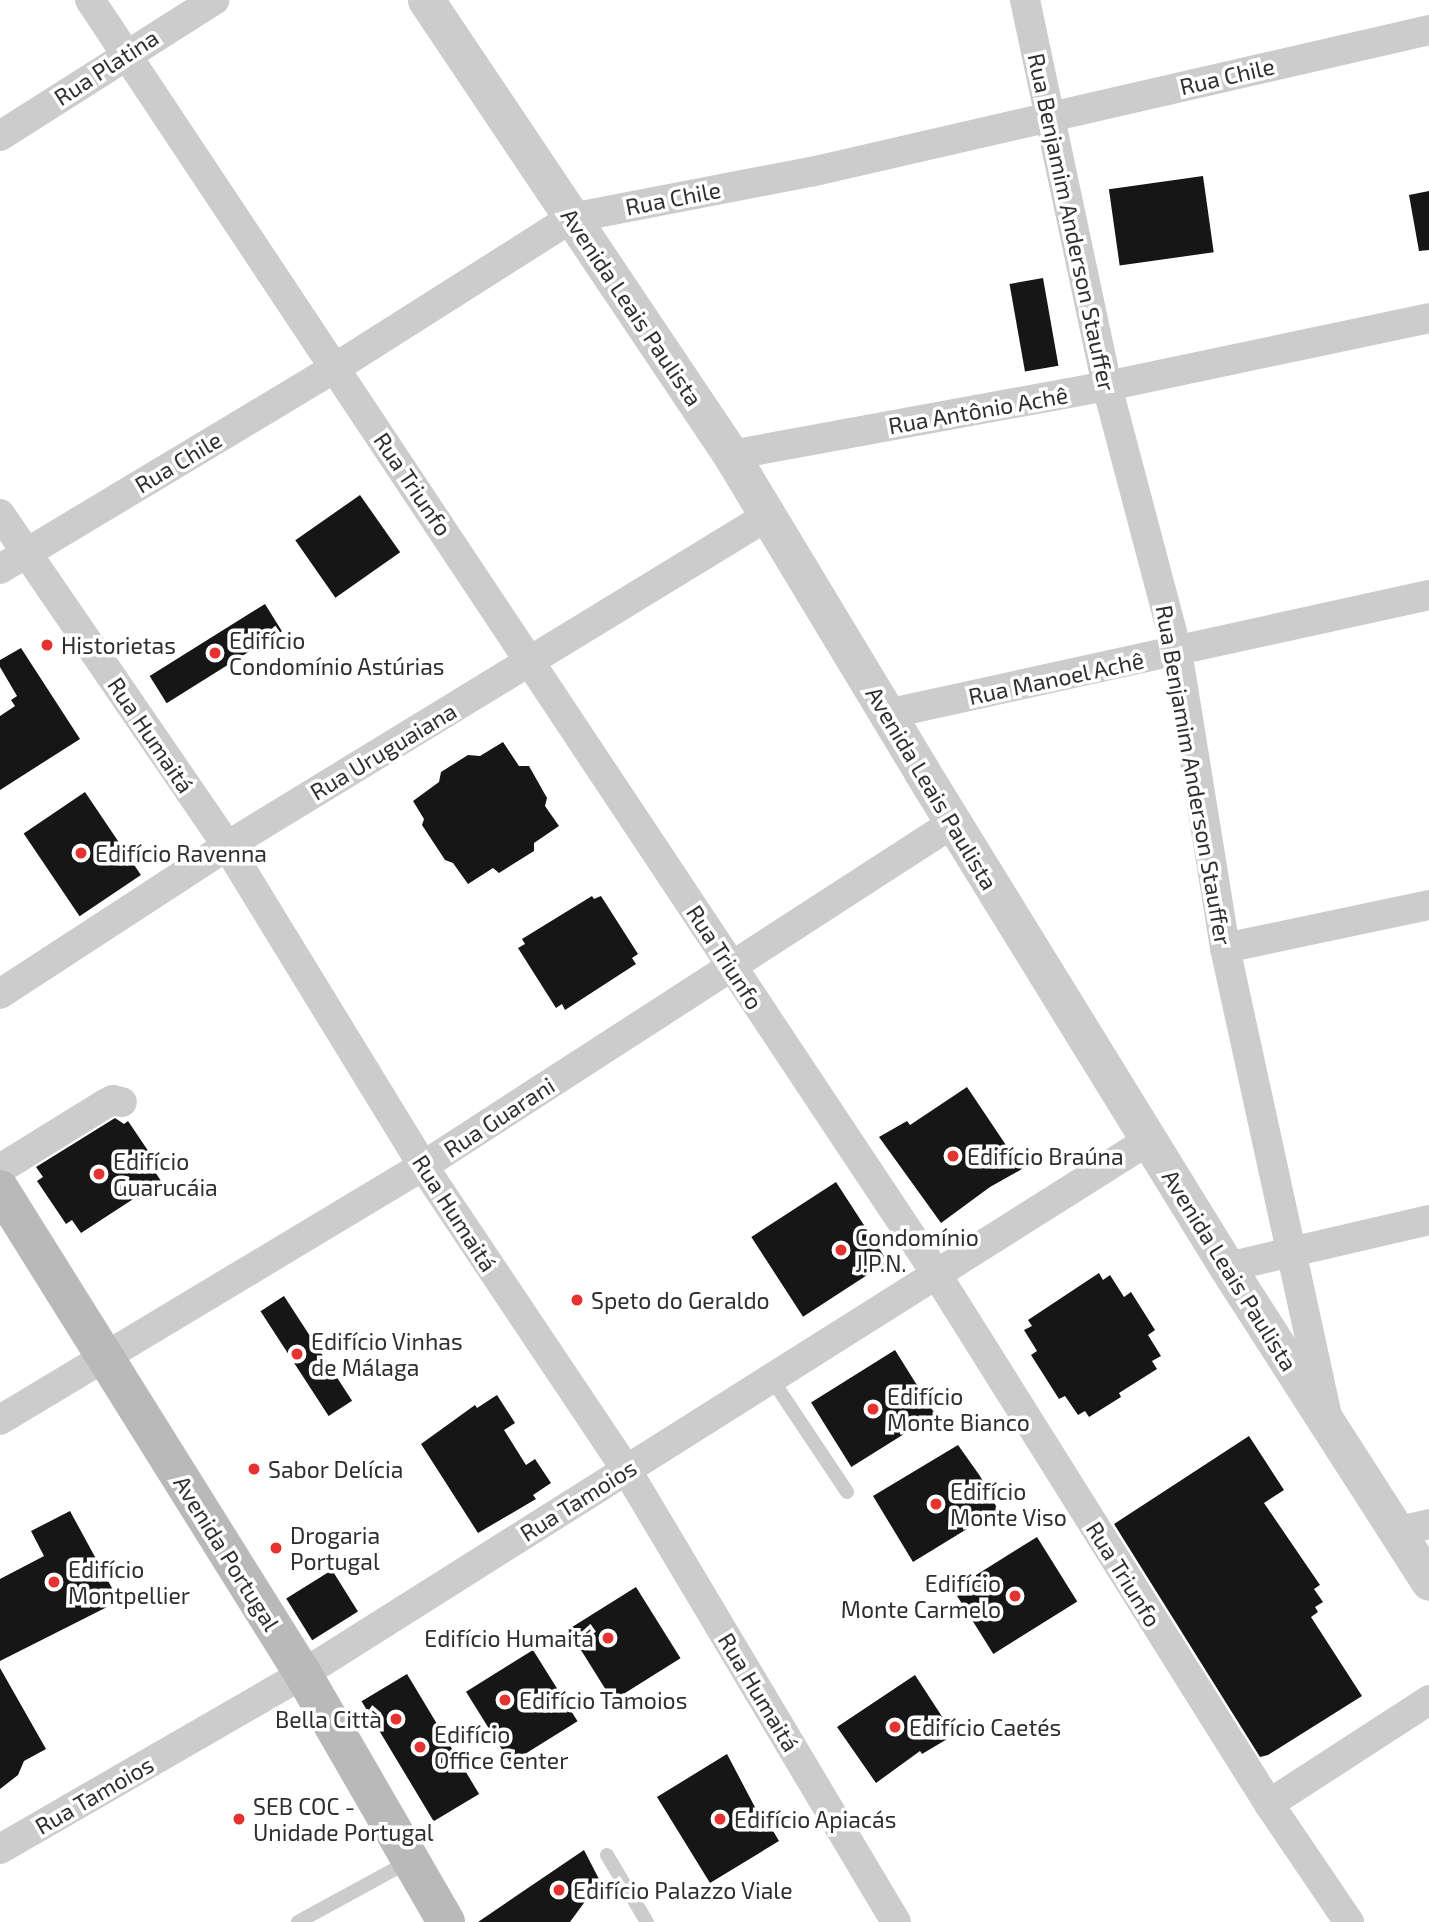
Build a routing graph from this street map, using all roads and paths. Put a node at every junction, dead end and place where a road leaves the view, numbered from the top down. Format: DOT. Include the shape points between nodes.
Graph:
graph roads {
  1 [pos="90,0"];
  2 [pos="214,0"];
  3 [pos="426,0"];
  4 [pos="1025,0"];
  5 [pos="1429,30"];
  6 [pos="126,54"];
  7 [pos="1048,117"];
  8 [pos="0,136"];
  9 [pos="571,218"];
  10 [pos="1429,318"];
  11 [pos="335,368"];
  12 [pos="1107,386"];
  13 [pos="732,455"];
  14 [pos="0,514"];
  15 [pos="769,515"];
  16 [pos="25,552"];
  17 [pos="0,569"];
  18 [pos="1429,594"];
  19 [pos="1177,651"];
  20 [pos="531,661"];
  21 [pos="887,714"];
  22 [pos="953,823"];
  23 [pos="228,846"];
  24 [pos="1429,905"];
  25 [pos="1225,948"];
  26 [pos="732,968"];
  27 [pos="0,994"];
  28 [pos="122,1102"];
  29 [pos="1149,1140"];
  30 [pos="423,1166"];
  31 [pos="0,1169"];
  32 [pos="0,1189"];
  33 [pos="1429,1220"];
  34 [pos="1291,1252"];
  35 [pos="1227,1267"];
  36 [pos="937,1275"];
  37 [pos="106,1358"];
  38 [pos="771,1378"];
  39 [pos="0,1420"];
  40 [pos="1329,1428"];
  41 [pos="626,1469"];
  42 [pos="846,1492"];
  43 [pos="1412,1528"];
  44 [pos="1429,1582"];
  45 [pos="303,1674"];
  46 [pos="1429,1700"];
  47 [pos="1269,1804"];
  48 [pos="0,1849"];
  49 [pos="607,1854"];
  50 [pos="410,1860"];
  51 [pos="298,1922"];
  52 [pos="446,1922"];
  53 [pos="647,1922"];
  54 [pos="895,1922"];
  55 [pos="1349,1922"];
  1 -- 6 [label="street, Rua Triunfo"];
  2 -- 6 [label="street, Rua Platina"];
  3 -- 9 [label="street, Avenida Leais Paulista"];
  4 -- 7 [label="street, Rua Benjamim Anderson Stauffer"];
  5 -- 7 [label="street, Rua Chile"];
  6 -- 8 [label="street, Rua Platina"];
  6 -- 11 [label="street, Rua Triunfo"];
  7 -- 9 [label="street, Rua Chile" via="811,172"];
  7 -- 12 [label="street, Rua Benjamim Anderson Stauffer"];
  9 -- 11 [label="street, Rua Chile"];
  9 -- 13 [label="street, Avenida Leais Paulista"];
  10 -- 12 [label="street, Rua Antônio Achê"];
  11 -- 16 [label="street, Rua Chile"];
  11 -- 20 [label="street, Rua Triunfo"];
  12 -- 13 [label="street, Rua Antônio Achê"];
  12 -- 19 [label="street, Rua Benjamim Anderson Stauffer"];
  13 -- 15 [label="street, Avenida Leais Paulista"];
  14 -- 16 [label="street, Rua Humaitá"];
  15 -- 20 [label="street, Rua Uruguaiana"];
  15 -- 21 [label="street, Avenida Leais Paulista"];
  16 -- 17 [label="street, Rua Chile"];
  16 -- 23 [label="street, Rua Humaitá"];
  18 -- 19 [label="street, Rua Manoel Achê"];
  19 -- 21 [label="street, Rua Manoel Achê"];
  19 -- 25 [label="street, Rua Benjamim Anderson Stauffer"];
  20 -- 23 [label="street, Rua Uruguaiana"];
  20 -- 26 [label="street, Rua Triunfo"];
  21 -- 22 [label="street, Avenida Leais Paulista"];
  22 -- 26 [label="street, Rua Guarani"];
  22 -- 29 [label="street, Avenida Leais Paulista"];
  23 -- 27 [label="street, Rua Uruguaiana"];
  23 -- 30 [label="street, Rua Humaitá"];
  24 -- 25 [label="street"];
  25 -- 34 [label="street, Rua Benjamim Anderson Stauffer"];
  26 -- 30 [label="street, Rua Guarani"];
  26 -- 36 [label="street, Rua Triunfo"];
  28 -- 31 [label="street" via="105,1104"];
  29 -- 35 [label="street, Avenida Leais Paulista"];
  29 -- 36 [label="street, Rua Tamoios"];
  30 -- 37 [label="street, Rua Guarani"];
  30 -- 41 [label="street, Rua Humaitá"];
  32 -- 37 [label="main road, Avenida Portugal"];
  33 -- 34 [label="street"];
  34 -- 35 [label="street"];
  34 -- 40 [label="street, Rua Benjamim Anderson Stauffer"];
  35 -- 40 [label="street, Avenida Leais Paulista"];
  36 -- 38 [label="street, Rua Tamoios"];
  36 -- 47 [label="street, Rua Triunfo"];
  37 -- 39 [label="street, Rua Guarani"];
  37 -- 45 [label="main road, Avenida Portugal"];
  38 -- 41 [label="street, Rua Tamoios"];
  38 -- 42 [label="lane"];
  40 -- 43 [label="street, Avenida Leais Paulista"];
  41 -- 45 [label="street, Rua Tamoios"];
  41 -- 54 [label="street, Rua Humaitá"];
  43 -- 44 [label="street, Avenida Leais Paulista"];
  45 -- 48 [label="street, Rua Tamoios"];
  45 -- 50 [label="main road, Avenida Portugal"];
  46 -- 47 [label="street"];
  47 -- 55 [label="street, Rua Triunfo"];
  49 -- 53 [label="lane"];
  50 -- 51 [label="lane"];
  50 -- 52 [label="main road, Avenida Portugal"];
}
